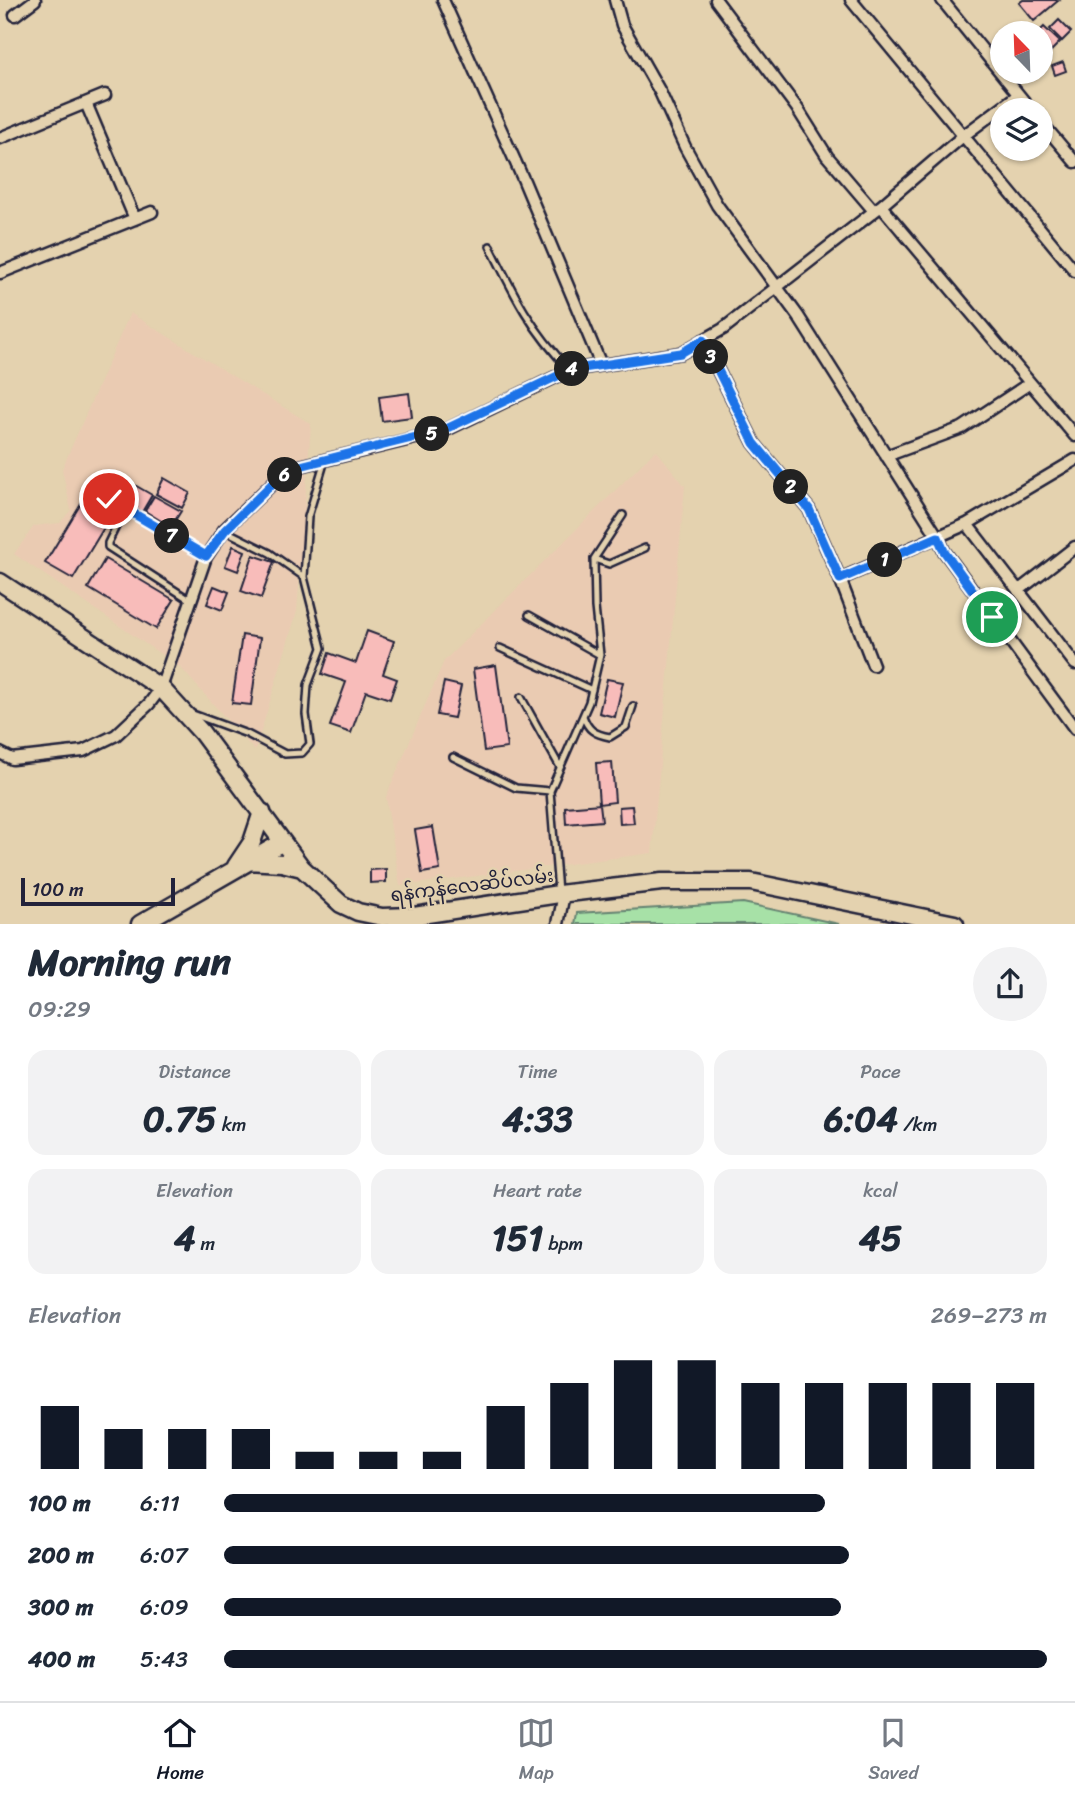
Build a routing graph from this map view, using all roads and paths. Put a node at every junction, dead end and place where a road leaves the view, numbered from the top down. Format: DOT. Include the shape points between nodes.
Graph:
graph roads {
  1 [pos="35,0"];
  2 [pos="443,0"];
  3 [pos="615,0"];
  4 [pos="716,0"];
  5 [pos="851,0"];
  6 [pos="942,0"];
  7 [pos="15,15"];
  8 [pos="105,95"];
  9 [pos="1018,95"];
  10 [pos="1021,98"];
  11 [pos="86,103"];
  12 [pos="963,136"];
  13 [pos="1053,136"];
  14 [pos="0,138"];
  15 [pos="1075,162"];
  16 [pos="877,208"];
  17 [pos="152,212"];
  18 [pos="135,219"];
  19 [pos="490,246"];
  20 [pos="1075,271"];
  21 [pos="0,273"];
  22 [pos="777,288"];
  23 [pos="703,340"];
  24 [pos="601,365"];
  25 [pos="570,370"];
  26 [pos="1031,383"];
  27 [pos="1075,436"];
  28 [pos="886,456"];
  29 [pos="325,460"];
  30 [pos="1075,460"];
  31 [pos="109,499"];
  32 [pos="125,508"];
  33 [pos="624,516"];
  34 [pos="968,524"];
  35 [pos="225,530"];
  36 [pos="938,537"];
  37 [pos="1075,547"];
  38 [pos="645,548"];
  39 [pos="206,556"];
  40 [pos="594,559"];
  41 [pos="304,577"];
  42 [pos="840,579"];
  43 [pos="0,582"];
  44 [pos="1018,591"];
  45 [pos="190,600"];
  46 [pos="529,615"];
  47 [pos="500,648"];
  48 [pos="600,655"];
  49 [pos="1075,664"];
  50 [pos="873,665"];
  51 [pos="161,688"];
  52 [pos="592,690"];
  53 [pos="521,697"];
  54 [pos="633,706"];
  55 [pos="183,710"];
  56 [pos="583,716"];
  57 [pos="1075,729"];
  58 [pos="0,753"];
  59 [pos="453,757"];
  60 [pos="561,767"];
  61 [pos="550,791"];
  62 [pos="262,812"];
  63 [pos="281,843"];
  64 [pos="241,865"];
  65 [pos="302,868"];
  66 [pos="561,894"];
  67 [pos="358,918"];
  68 [pos="140,924"];
  69 [pos="552,924"];
  70 [pos="558,924"];
  71 [pos="955,924"];
  1 -- 7 [label="street"];
  2 -- 24 [label="street"];
  3 -- 22 [label="street" via="622,25 708,190"];
  4 -- 16 [label="street" via="827,156"];
  5 -- 12 [label="street"];
  6 -- 9 [label="street"];
  8 -- 11 [label="street"];
  9 -- 10 [label="street"];
  9 -- 12 [label="street"];
  11 -- 14 [label="street"];
  11 -- 18 [label="street"];
  12 -- 16 [label="street"];
  12 -- 20 [label="street"];
  13 -- 15 [label="street"];
  16 -- 22 [label="street"];
  16 -- 26 [label="street"];
  17 -- 18 [label="street"];
  18 -- 21 [label="street"];
  19 -- 25 [label="lane" via="527,318"];
  22 -- 23 [label="street"];
  22 -- 28 [label="street"];
  23 -- 24 [label="street" via="681,353"];
  23 -- 42 [label="street" via="754,443 809,509"];
  24 -- 25 [label="street"];
  25 -- 29 [label="street" via="444,430"];
  26 -- 27 [label="street"];
  26 -- 28 [label="street" via="962,428"];
  28 -- 36 [label="street"];
  29 -- 35 [label="street" via="296,467 273,483"];
  29 -- 41 [label="lane" via="308,517"];
  30 -- 34 [label="street"];
  31 -- 32 [label="lane"];
  32 -- 39 [label="lane"];
  32 -- 45 [label="lane" via="108,547"];
  33 -- 40 [label="lane"];
  34 -- 36 [label="street"];
  34 -- 44 [label="street"];
  35 -- 39 [label="street"];
  35 -- 41 [label="lane"];
  36 -- 42 [label="street"];
  36 -- 57 [label="street"];
  37 -- 44 [label="street"];
  38 -- 40 [label="lane" via="609,564"];
  39 -- 45 [label="street"];
  40 -- 48 [label="lane"];
  41 -- 55 [label="lane" via="323,648 308,685 310,744 302,753 285,754"];
  42 -- 50 [label="street"];
  43 -- 51 [label="main road, ရန်ကုန်လေဆိပ်လမ်း"];
  44 -- 49 [label="street"];
  45 -- 51 [label="street"];
  46 -- 48 [label="lane"];
  47 -- 52 [label="lane"];
  48 -- 52 [label="lane"];
  51 -- 55 [label="main road, ရန်ကုန်လေဆိပ်လမ်း"];
  51 -- 58 [label="street" via="116,735 83,751 12,759"];
  52 -- 56 [label="lane"];
  53 -- 60 [label="lane"];
  54 -- 56 [label="lane" via="626,727 610,737 587,728"];
  55 -- 62 [label="main road, ရန်ကုန်လေဆိပ်လမ်း"];
  56 -- 60 [label="lane"];
  59 -- 61 [label="lane" via="516,788"];
  60 -- 61 [label="lane"];
  61 -- 66 [label="lane"];
  62 -- 63 [label="main road, ရန်ကုန်လေဆိပ်လမ်း"];
  62 -- 64 [label="main road"];
  63 -- 64 [label="main road"];
  63 -- 65 [label="main road, ရန်ကုန်လေဆိပ်လမ်း"];
  64 -- 65 [label="main road" via="282,863"];
  64 -- 68 [label="main road"];
  65 -- 67 [label="main road, ရန်ကုန်လေဆိပ်လမ်း"];
  66 -- 67 [label="main road, ရန်ကုန်လေဆိပ်လမ်း" via="415,916"];
  66 -- 69 [label="street"];
  66 -- 70 [label="street"];
  66 -- 71 [label="main road, ရန်ကုန်လေဆိပ်လမ်း" via="662,882 751,883"];
}
